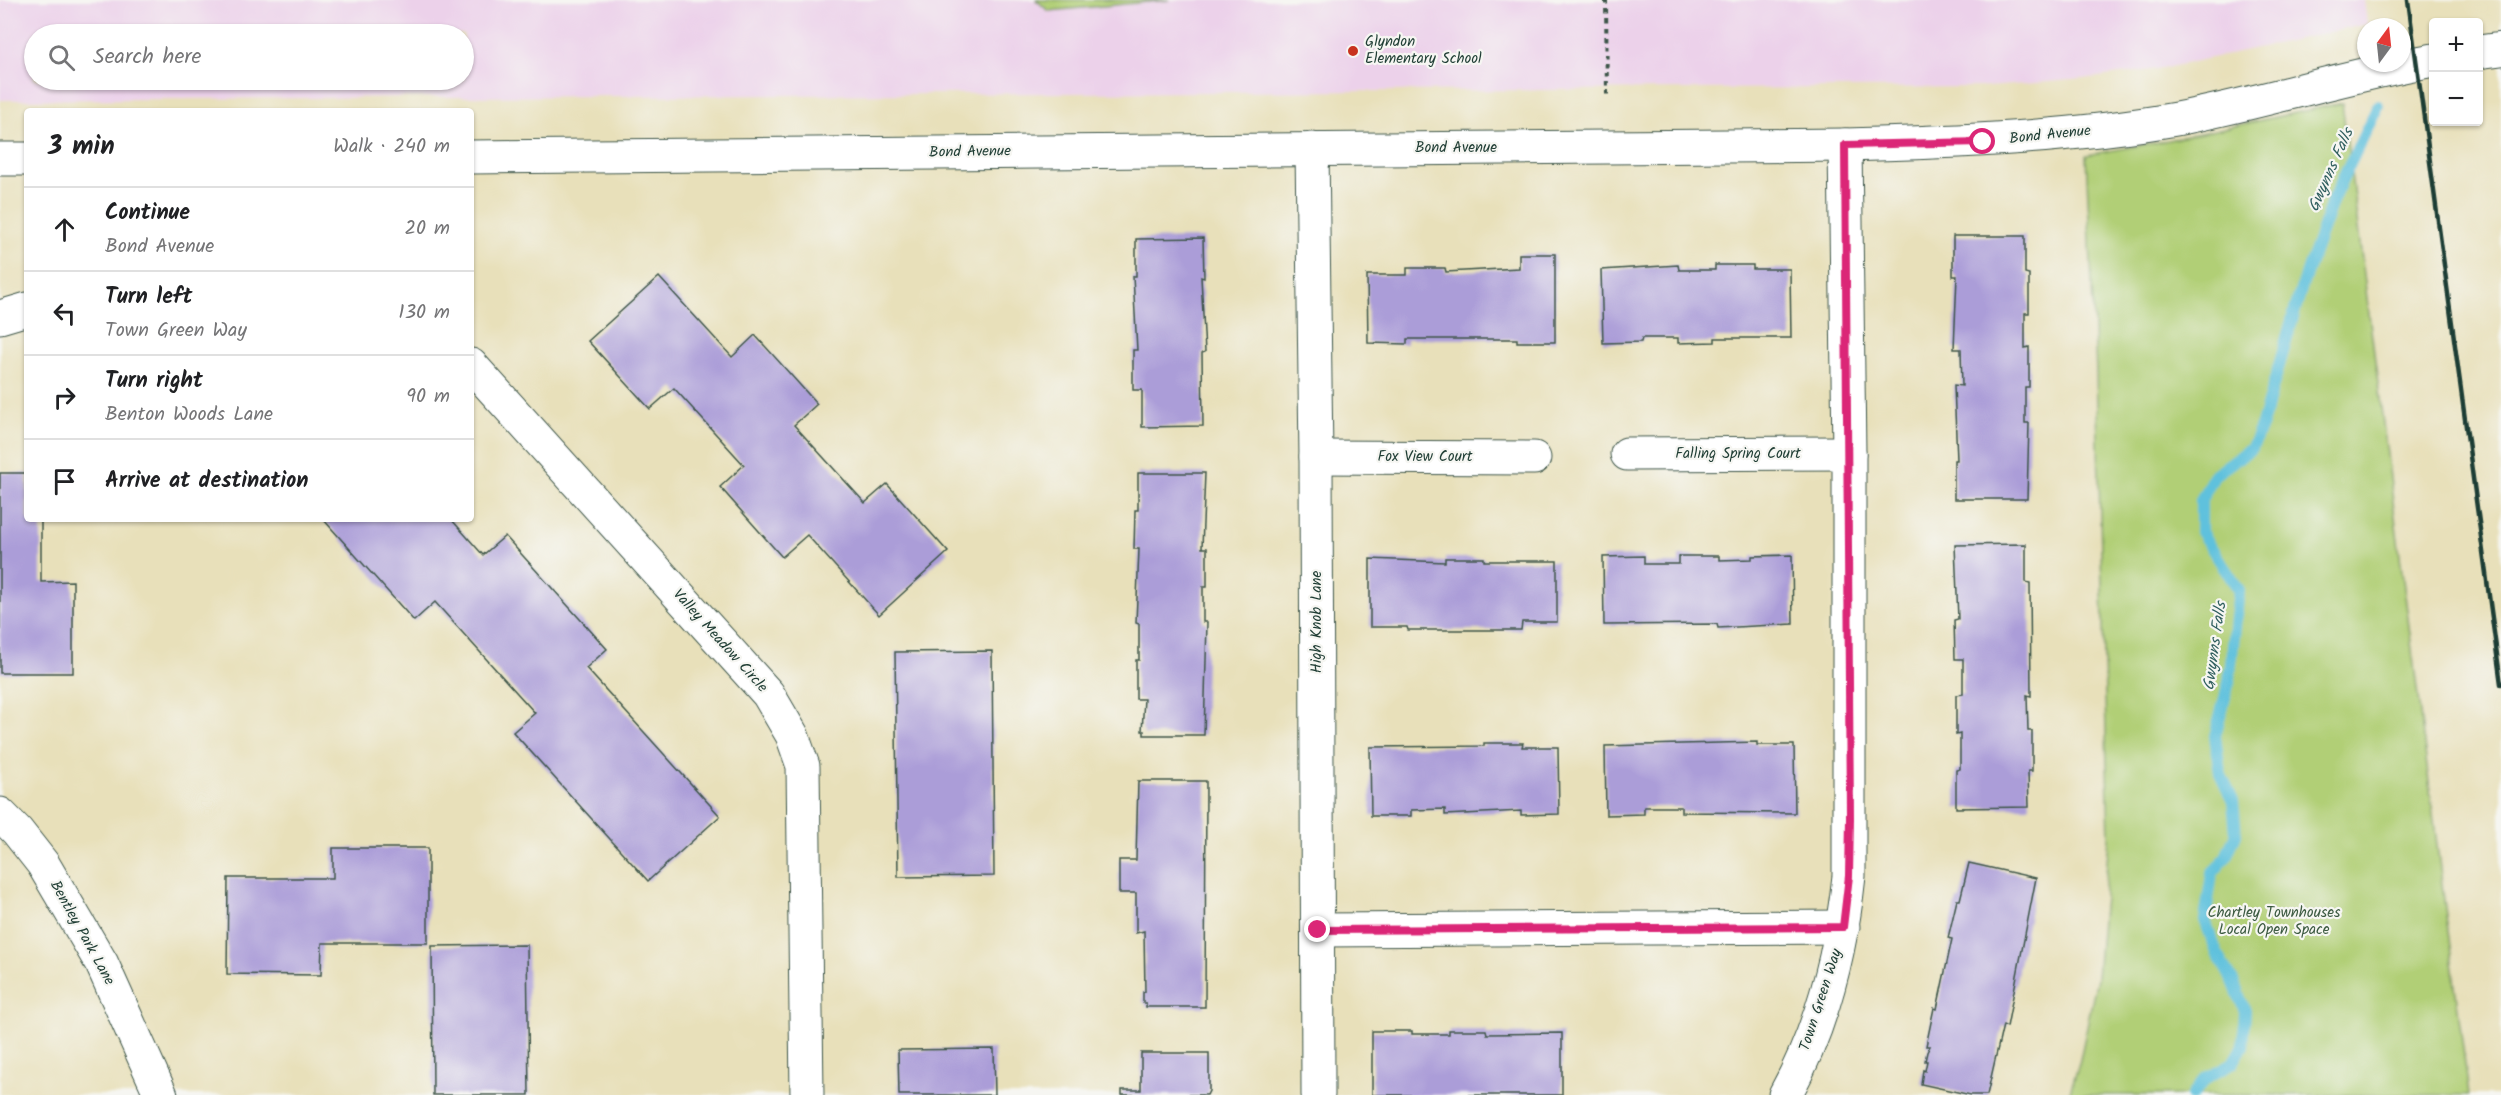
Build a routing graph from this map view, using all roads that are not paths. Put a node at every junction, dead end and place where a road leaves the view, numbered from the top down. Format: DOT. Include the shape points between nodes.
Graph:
graph roads {
  1 [pos="2501,49"];
  2 [pos="2483,51"];
  3 [pos="2429,61"];
  4 [pos="1845,145"];
  5 [pos="1312,149"];
  6 [pos="474,157"];
  7 [pos="0,159"];
  8 [pos="24,159"];
  9 [pos="24,310"];
  10 [pos="0,317"];
  11 [pos="474,367"];
  12 [pos="1849,453"];
  13 [pos="1627,454"];
  14 [pos="1316,457"];
  15 [pos="1534,458"];
  16 [pos="0,814"];
  17 [pos="1843,927"];
  18 [pos="1318,930"];
  19 [pos="161,1095"];
  20 [pos="807,1095"];
  21 [pos="1318,1095"];
  22 [pos="1785,1095"];
  1 -- 2 [label="street"];
  3 -- 4 [label="street, Bond Avenue" via="2177,118 2104,129 1983,142"];
  4 -- 5 [label="street, Bond Avenue"];
  4 -- 12 [label="street, Town Green Way"];
  5 -- 6 [label="street, Bond Avenue"];
  5 -- 14 [label="street, High Knob Lane"];
  7 -- 8 [label="street"];
  9 -- 10 [label="street"];
  11 -- 20 [label="street, Valley Meadow Circle" via="768,694 792,735 803,766"];
  12 -- 13 [label="street, Falling Spring Court"];
  12 -- 17 [label="street, Town Green Way" via="1850,818"];
  14 -- 15 [label="street, Fox View Court"];
  14 -- 18 [label="street, High Knob Lane"];
  16 -- 19 [label="street, Bentley Park Lane" via="43,864 102,964"];
  17 -- 18 [label="street"];
  17 -- 22 [label="street, Town Green Way" via="1812,1034"];
  18 -- 21 [label="street, High Knob Lane"];
}
